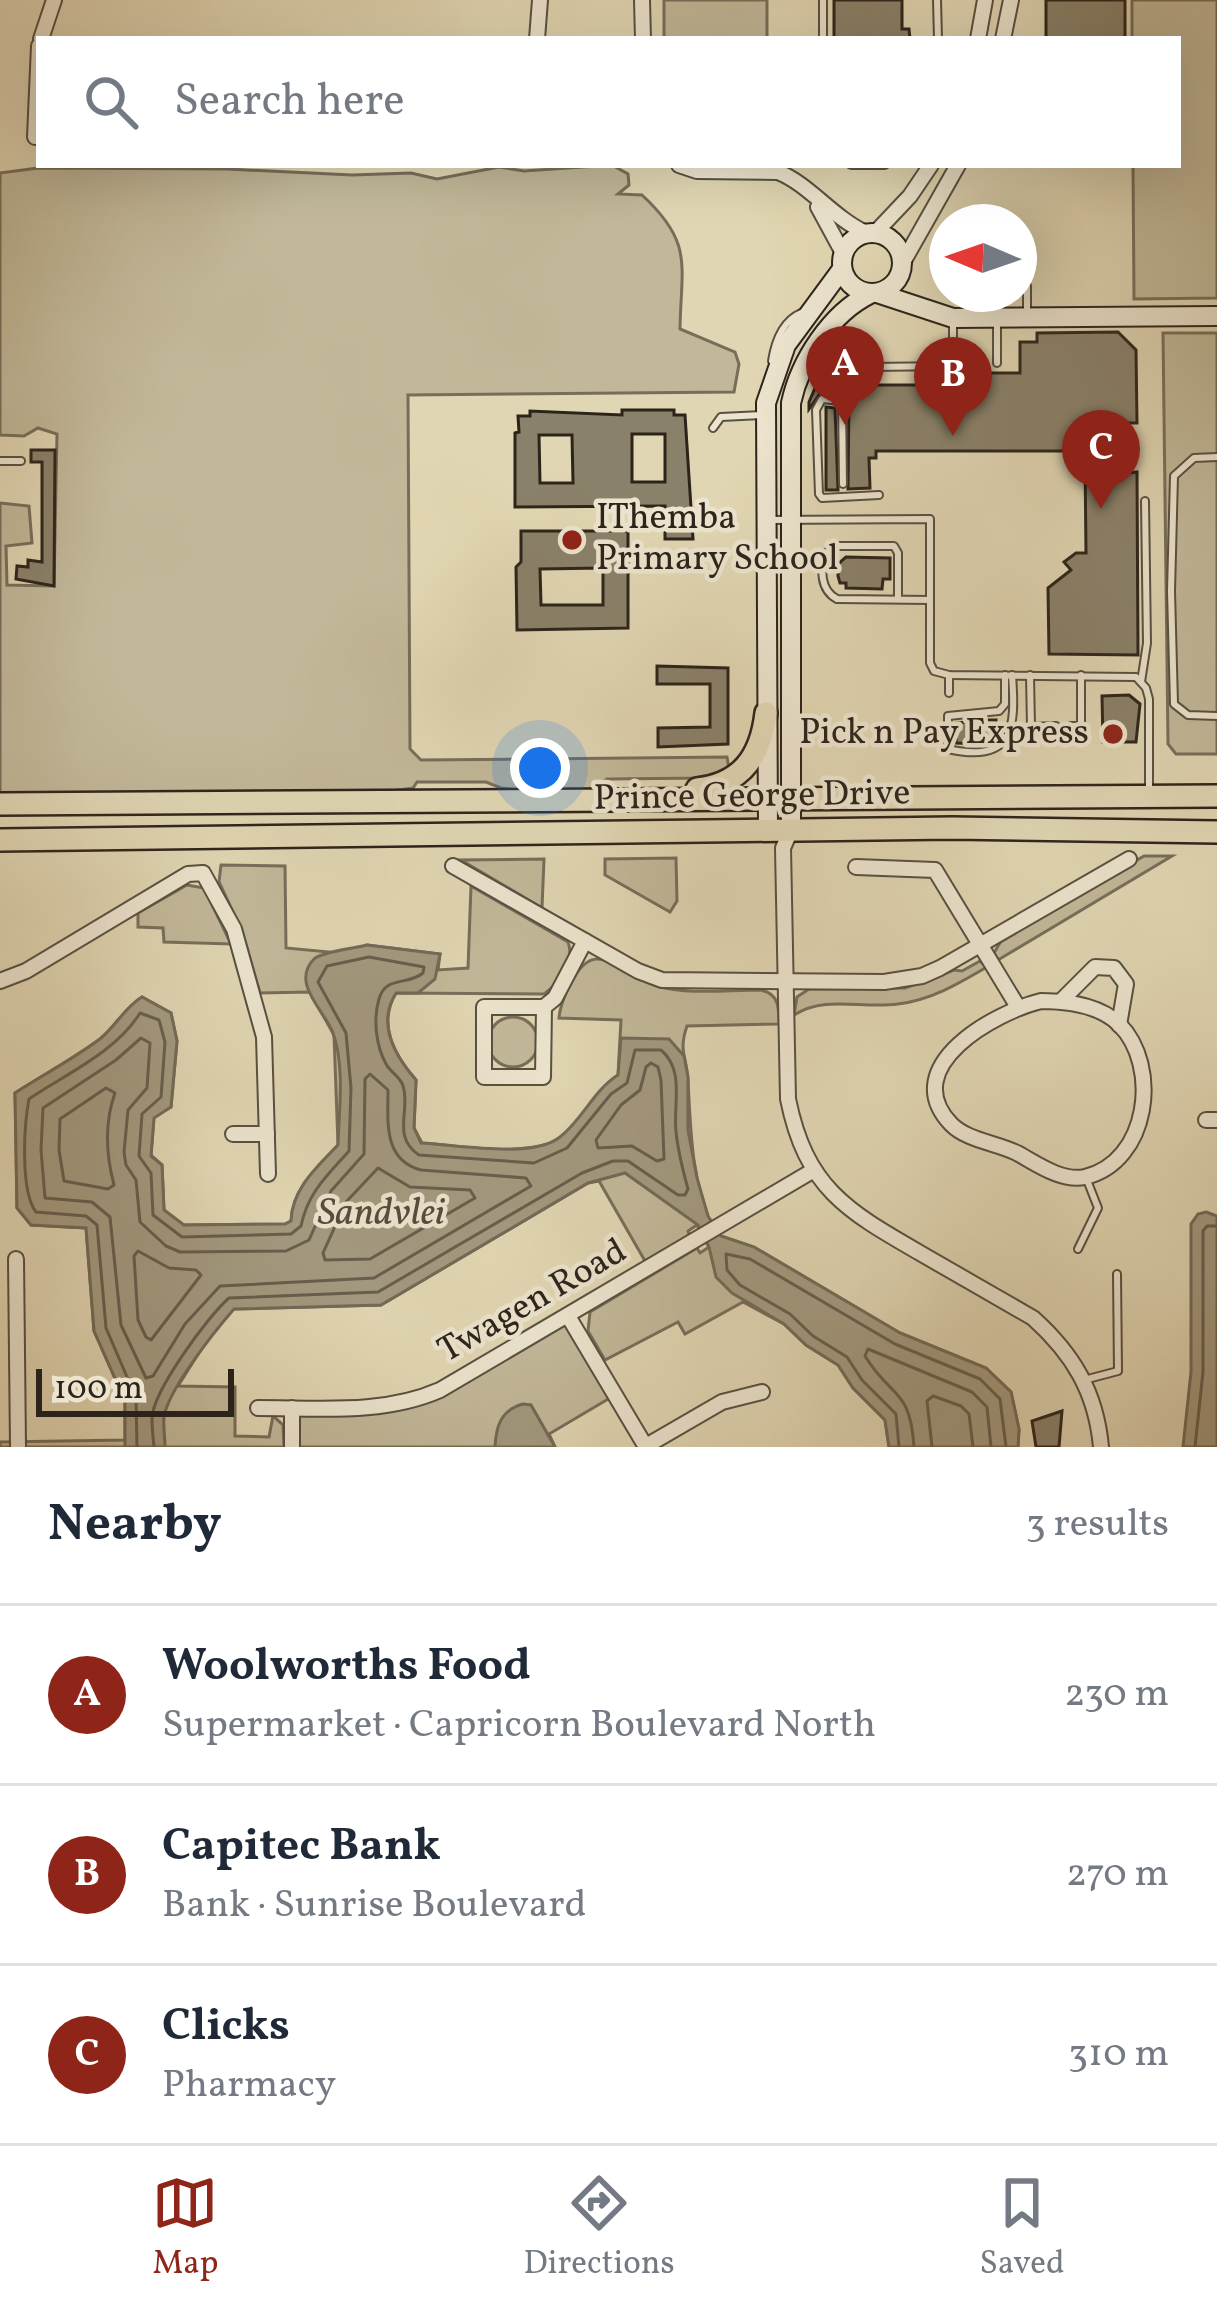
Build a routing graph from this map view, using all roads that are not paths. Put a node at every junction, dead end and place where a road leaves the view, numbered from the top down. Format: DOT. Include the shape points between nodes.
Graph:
graph roads {
  1 [pos="54,0"];
  2 [pos="540,0"];
  3 [pos="642,0"];
  4 [pos="823,0"];
  5 [pos="937,0"];
  6 [pos="985,0"];
  7 [pos="1011,0"];
  8 [pos="43,36"];
  9 [pos="537,36"];
  10 [pos="643,36"];
  11 [pos="823,36"];
  12 [pos="938,36"];
  13 [pos="979,36"];
  14 [pos="1004,36"];
  15 [pos="36,114"];
  16 [pos="35,137"];
  17 [pos="688,168"];
  18 [pos="929,168"];
  19 [pos="956,168"];
  20 [pos="812,198"];
  21 [pos="871,233"];
  22 [pos="842,261"];
  23 [pos="902,267"];
  24 [pos="873,294"];
  25 [pos="1028,312"];
  26 [pos="1217,316"];
  27 [pos="948,317"];
  28 [pos="997,318"];
  29 [pos="1028,318"];
  30 [pos="997,363"];
  31 [pos="869,367"];
  32 [pos="765,415"];
  33 [pos="713,428"];
  34 [pos="1217,457"];
  35 [pos="0,461"];
  36 [pos="21,461"];
  37 [pos="843,484"];
  38 [pos="879,495"];
  39 [pos="1145,502"];
  40 [pos="766,520"];
  41 [pos="791,520"];
  42 [pos="898,599"];
  43 [pos="930,600"];
  44 [pos="949,675"];
  45 [pos="1008,675"];
  46 [pos="1030,675"];
  47 [pos="1081,675"];
  48 [pos="1142,682"];
  49 [pos="949,693"];
  50 [pos="766,713"];
  51 [pos="1217,716"];
  52 [pos="1056,726"];
  53 [pos="1071,726"];
  54 [pos="1217,796"];
  55 [pos="589,798"];
  56 [pos="766,798"];
  57 [pos="790,798"];
  58 [pos="1149,798"];
  59 [pos="390,801"];
  60 [pos="0,804"];
  61 [pos="768,830"];
  62 [pos="1217,832"];
  63 [pos="390,835"];
  64 [pos="787,839"];
  65 [pos="0,840"];
  66 [pos="1129,859"];
  67 [pos="453,866"];
  68 [pos="856,867"];
  69 [pos="586,941"];
  70 [pos="981,945"];
  71 [pos="0,981"];
  72 [pos="786,982"];
  73 [pos="1060,1001"];
  74 [pos="544,1007"];
  75 [pos="1018,1007"];
  76 [pos="1119,1024"];
  77 [pos="232,1134"];
  78 [pos="267,1135"];
  79 [pos="814,1170"];
  80 [pos="268,1174"];
  81 [pos="1085,1177"];
  82 [pos="1078,1249"];
  83 [pos="16,1259"];
  84 [pos="1117,1274"];
  85 [pos="568,1316"];
  86 [pos="8,1326"];
  87 [pos="1084,1380"];
  88 [pos="762,1392"];
  89 [pos="258,1408"];
  90 [pos="292,1408"];
  91 [pos="18,1447"];
  92 [pos="292,1447"];
  93 [pos="646,1447"];
  94 [pos="1101,1447"];
  1 -- 8 [label="street"];
  2 -- 9 [label="street"];
  3 -- 10 [label="street"];
  4 -- 11 [label="lane"];
  5 -- 12 [label="lane"];
  6 -- 13 [label="street"];
  7 -- 14 [label="street"];
  15 -- 16 [label="street"];
  17 -- 20 [label="street" via="778,172"];
  18 -- 21 [label="street"];
  19 -- 23 [label="street"];
  20 -- 21 [label="street"];
  20 -- 22 [label="street"];
  21 -- 22 [label="street" via="852,240"];
  21 -- 23 [label="street" via="892,239"];
  22 -- 24 [label="street" via="855,289"];
  22 -- 32 [label="street" via="786,345"];
  23 -- 24 [label="street" via="890,288"];
  23 -- 27 [label="street"];
  24 -- 27 [label="street"];
  24 -- 41 [label="street" via="825,334 794,390"];
  25 -- 29 [label="lane"];
  26 -- 29 [label="street"];
  27 -- 28 [label="street"];
  27 -- 31 [label="lane" via="953,366"];
  28 -- 29 [label="street"];
  28 -- 30 [label="lane"];
  32 -- 33 [label="lane" via="724,416"];
  32 -- 40 [label="street"];
  34 -- 51 [label="lane" via="1185,463 1172,484 1171,591 1174,704 1187,715"];
  35 -- 36 [label="lane"];
  37 -- 38 [label="lane" via="842,401 822,400 819,494"];
  39 -- 48 [label="lane"];
  40 -- 41 [label="lane"];
  40 -- 50 [label="street"];
  41 -- 43 [label="lane" via="930,519"];
  41 -- 57 [label="street"];
  42 -- 42 [label="lane" via="832,597 823,584 826,553 894,546"];
  42 -- 43 [label="lane"];
  43 -- 44 [label="lane" via="930,663"];
  44 -- 45 [label="lane"];
  44 -- 49 [label="lane"];
  45 -- 45 [label="lane" via="1012,732 1005,744 948,749 948,716 999,711"];
  45 -- 46 [label="lane"];
  46 -- 47 [label="lane"];
  46 -- 52 [label="lane" via="1030,727"];
  47 -- 48 [label="lane"];
  47 -- 53 [label="lane" via="1081,726"];
  48 -- 58 [label="lane"];
  50 -- 55 [label="main road" via="755,757 725,783"];
  50 -- 56 [label="street"];
  54 -- 58 [label="main road, Prince George Drive"];
  55 -- 56 [label="main road, Prince George Drive"];
  55 -- 59 [label="main road, Prince George Drive"];
  56 -- 57 [label="main road, Prince George Drive"];
  56 -- 61 [label="street"];
  57 -- 58 [label="main road, Prince George Drive"];
  57 -- 64 [label="street"];
  59 -- 60 [label="main road, Prince George Drive"];
  59 -- 63 [label="main road"];
  61 -- 63 [label="main road, Prince George Drive"];
  61 -- 64 [label="main road, Prince George Drive"];
  62 -- 64 [label="main road, Prince George Drive"];
  63 -- 65 [label="main road, Prince George Drive"];
  64 -- 72 [label="street"];
  66 -- 70 [label="street"];
  67 -- 69 [label="street"];
  68 -- 70 [label="street" via="935,870"];
  69 -- 72 [label="street" via="662,980"];
  69 -- 74 [label="street"];
  70 -- 72 [label="street" via="904,980"];
  70 -- 75 [label="street"];
  71 -- 78 [label="street" via="202,873 234,929 265,1037"];
  72 -- 79 [label="street" via="788,1099"];
  73 -- 75 [label="street"];
  73 -- 76 [label="street"];
  73 -- 76 [label="street" via="1095,968 1114,968 1126,984"];
  74 -- 74 [label="street" via="484,1007 484,1077 543,1077"];
  75 -- 81 [label="street" via="956,1045 938,1080 941,1107 956,1129 1053,1172"];
  76 -- 81 [label="street" via="1139,1064 1140,1124 1111,1162"];
  77 -- 78 [label="street"];
  78 -- 80 [label="street"];
  79 -- 85 [label="street, Twagen Road"];
  79 -- 87 [label="street" via="856,1216 1033,1318"];
  81 -- 82 [label="lane" via="1098,1208"];
  83 -- 86 [label="street"];
  84 -- 87 [label="lane" via="1118,1371"];
  85 -- 90 [label="street, Twagen Road" via="418,1400"];
  85 -- 93 [label="street"];
  86 -- 91 [label="street"];
  87 -- 94 [label="street"];
  88 -- 93 [label="street" via="722,1402"];
  89 -- 90 [label="street, Twagen Road"];
  90 -- 92 [label="street"];
}
